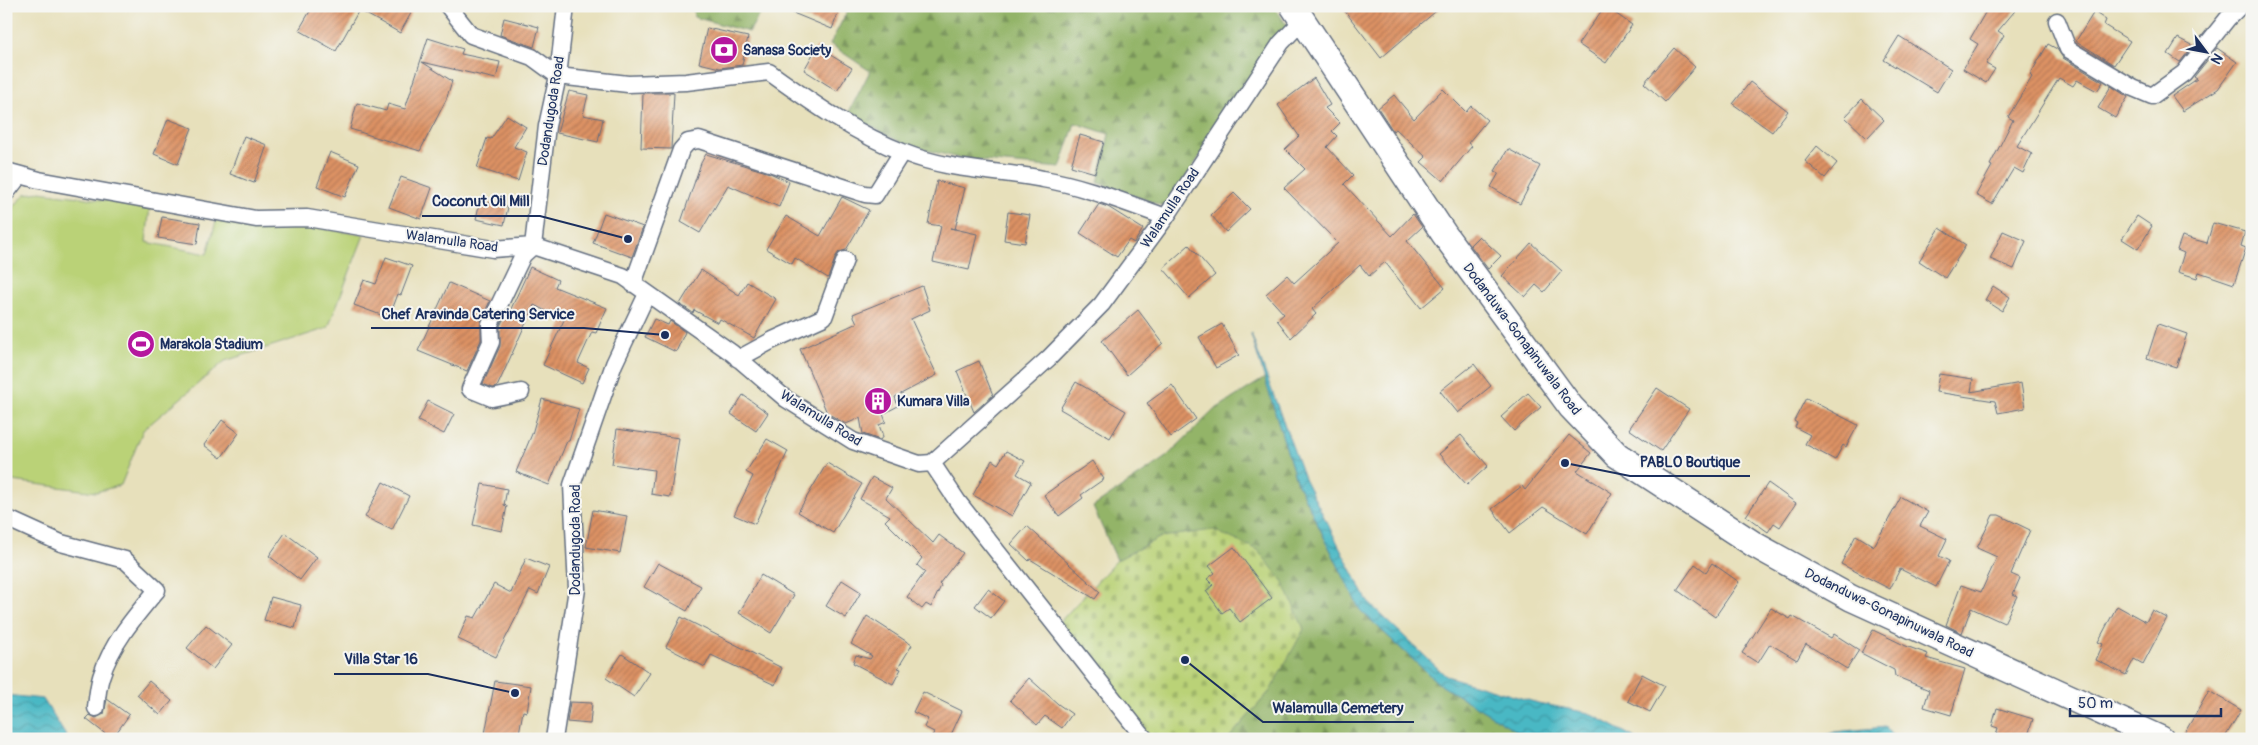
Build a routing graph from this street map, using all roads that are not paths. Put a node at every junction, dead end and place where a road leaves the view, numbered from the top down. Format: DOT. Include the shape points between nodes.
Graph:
graph roads {
  1 [pos="448,6"];
  2 [pos="566,6"];
  3 [pos="2240,6"];
  4 [pos="1298,13"];
  5 [pos="2057,21"];
  6 [pos="558,76"];
  7 [pos="902,152"];
  8 [pos="13,173"];
  9 [pos="6,194"];
  10 [pos="1166,217"];
  11 [pos="533,246"];
  12 [pos="844,260"];
  13 [pos="633,284"];
  14 [pos="647,294"];
  15 [pos="738,359"];
  16 [pos="521,392"];
  17 [pos="932,464"];
  18 [pos="6,518"];
  19 [pos="96,708"];
  20 [pos="554,739"];
  21 [pos="1145,739"];
  22 [pos="2160,739"];
  1 -- 6 [label="street" via="472,35 532,57"];
  2 -- 6 [label="street, Dodandugoda Road"];
  3 -- 5 [label="street" via="2184,73 2152,96 2068,49"];
  4 -- 10 [label="street, Walamulla Road"];
  4 -- 22 [label="main road, Dodanduwa-Gonapinuwala Road" via="1444,234 1571,407 1617,456 1755,545 1851,598"];
  6 -- 7 [label="street" via="628,84 686,82 769,72 820,109"];
  6 -- 11 [label="street, Dodandugoda Road" via="547,126"];
  7 -- 10 [label="street" via="958,168 1043,179"];
  7 -- 13 [label="street" via="876,195 699,140 688,142 680,150"];
  8 -- 9 [label="street"];
  8 -- 11 [label="street, Walamulla Road" via="256,219 307,218 493,250"];
  10 -- 17 [label="street, Walamulla Road" via="1096,311"];
  11 -- 13 [label="street, Walamulla Road" via="623,276"];
  11 -- 16 [label="street" via="523,255 490,324 492,342 470,388 492,398"];
  12 -- 15 [label="street" via="824,317"];
  13 -- 14 [label="street, Walamulla Road"];
  14 -- 15 [label="street, Walamulla Road"];
  14 -- 20 [label="street, Dodandugoda Road" via="614,364 572,485 577,590"];
  15 -- 17 [label="street, Walamulla Road" via="786,399 853,441 919,464"];
  17 -- 21 [label="street" via="958,502"];
  18 -- 19 [label="street" via="61,543 125,560 157,590 126,627 111,653 101,677"];
}
